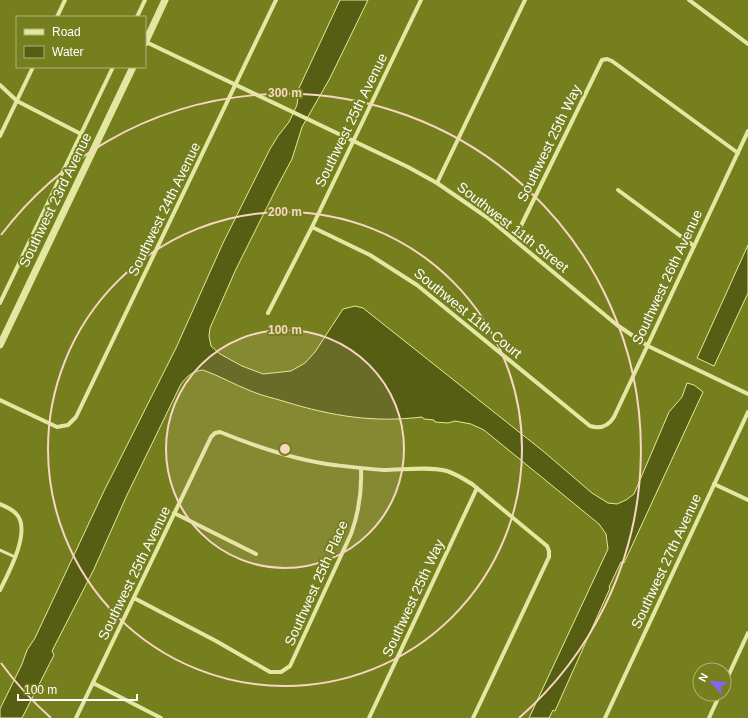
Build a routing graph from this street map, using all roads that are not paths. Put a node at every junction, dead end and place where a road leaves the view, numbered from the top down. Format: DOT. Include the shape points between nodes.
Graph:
graph roads {
  1 [pos="65,0"];
  2 [pos="145,0"];
  3 [pos="165,0"];
  4 [pos="276,0"];
  5 [pos="421,0"];
  6 [pos="525,0"];
  7 [pos="688,0"];
  8 [pos="57,16"];
  9 [pos="137,16"];
  10 [pos="146,40"];
  11 [pos="146,42"];
  12 [pos="748,44"];
  13 [pos="33,68"];
  14 [pos="113,68"];
  15 [pos="133,68"];
  16 [pos="236,84"];
  17 [pos="0,85"];
  18 [pos="17,101"];
  19 [pos="748,131"];
  20 [pos="81,134"];
  21 [pos="0,136"];
  22 [pos="353,140"];
  23 [pos="738,153"];
  24 [pos="437,183"];
  25 [pos="618,190"];
  26 [pos="312,227"];
  27 [pos="514,240"];
  28 [pos="694,246"];
  29 [pos="0,303"];
  30 [pos="268,313"];
  31 [pos="0,345"];
  32 [pos="648,346"];
  33 [pos="748,394"];
  34 [pos="0,400"];
  35 [pos="748,412"];
  36 [pos="601,427"];
  37 [pos="361,469"];
  38 [pos="714,484"];
  39 [pos="477,488"];
  40 [pos="748,500"];
  41 [pos="0,504"];
  42 [pos="174,513"];
  43 [pos="0,550"];
  44 [pos="256,554"];
  45 [pos="15,557"];
  46 [pos="1,588"];
  47 [pos="134,598"];
  48 [pos="748,633"];
  49 [pos="732,668"];
  50 [pos="93,683"];
  51 [pos="716,702"];
  52 [pos="76,718"];
  53 [pos="161,718"];
  54 [pos="369,718"];
  55 [pos="473,718"];
  56 [pos="605,718"];
  57 [pos="708,718"];
  1 -- 8 [label="street"];
  2 -- 9 [label="street"];
  3 -- 10 [label="street"];
  4 -- 16 [label="street, Southwest 24th Avenue"];
  5 -- 22 [label="street, Southwest 25th Avenue"];
  6 -- 24 [label="street"];
  7 -- 12 [label="street"];
  11 -- 16 [label="street, Southwest 11th Street"];
  13 -- 18 [label="street"];
  14 -- 20 [label="street"];
  15 -- 31 [label="street, Southwest 23rd Avenue"];
  16 -- 22 [label="street, Southwest 11th Street"];
  16 -- 34 [label="street, Southwest 24th Avenue" via="76,417 68,425 57,427"];
  17 -- 18 [label="street"];
  18 -- 20 [label="street"];
  18 -- 21 [label="street"];
  19 -- 23 [label="street, Southwest 26th Avenue"];
  20 -- 29 [label="street"];
  22 -- 24 [label="street, Southwest 11th Street"];
  22 -- 26 [label="street, Southwest 25th Avenue"];
  23 -- 27 [label="street, Southwest 25th Way" via="612,60 602,60"];
  23 -- 28 [label="street, Southwest 26th Avenue"];
  24 -- 27 [label="street, Southwest 11th Street"];
  25 -- 28 [label="street"];
  26 -- 30 [label="street, Southwest 25th Avenue"];
  26 -- 36 [label="street, Southwest 11th Court" via="370,255 417,284 590,426"];
  27 -- 32 [label="street, Southwest 11th Street" via="617,325"];
  28 -- 32 [label="street, Southwest 26th Avenue"];
  32 -- 33 [label="street, Southwest 11th Street"];
  32 -- 36 [label="street, Southwest 26th Avenue" via="614,417 606,426"];
  35 -- 38 [label="street, Southwest 27th Avenue"];
  37 -- 39 [label="street" via="441,470 460,476"];
  37 -- 42 [label="street, Southwest 25th Avenue" via="278,453 220,432 215,433"];
  37 -- 47 [label="street, Southwest 25th Place" via="361,500 351,534 290,666 281,672 270,672 216,640"];
  38 -- 40 [label="street"];
  38 -- 56 [label="street, Southwest 27th Avenue"];
  39 -- 54 [label="street, Southwest 25th Way"];
  39 -- 55 [label="street" via="550,551"];
  41 -- 45 [label="street" via="12,510 21,524 21,536"];
  42 -- 44 [label="street"];
  42 -- 47 [label="street, Southwest 25th Avenue"];
  43 -- 45 [label="lane"];
  45 -- 46 [label="street"];
  47 -- 50 [label="street, Southwest 25th Avenue"];
  48 -- 49 [label="street"];
  50 -- 52 [label="street, Southwest 25th Avenue"];
  50 -- 53 [label="street"];
  51 -- 57 [label="street"];
}
